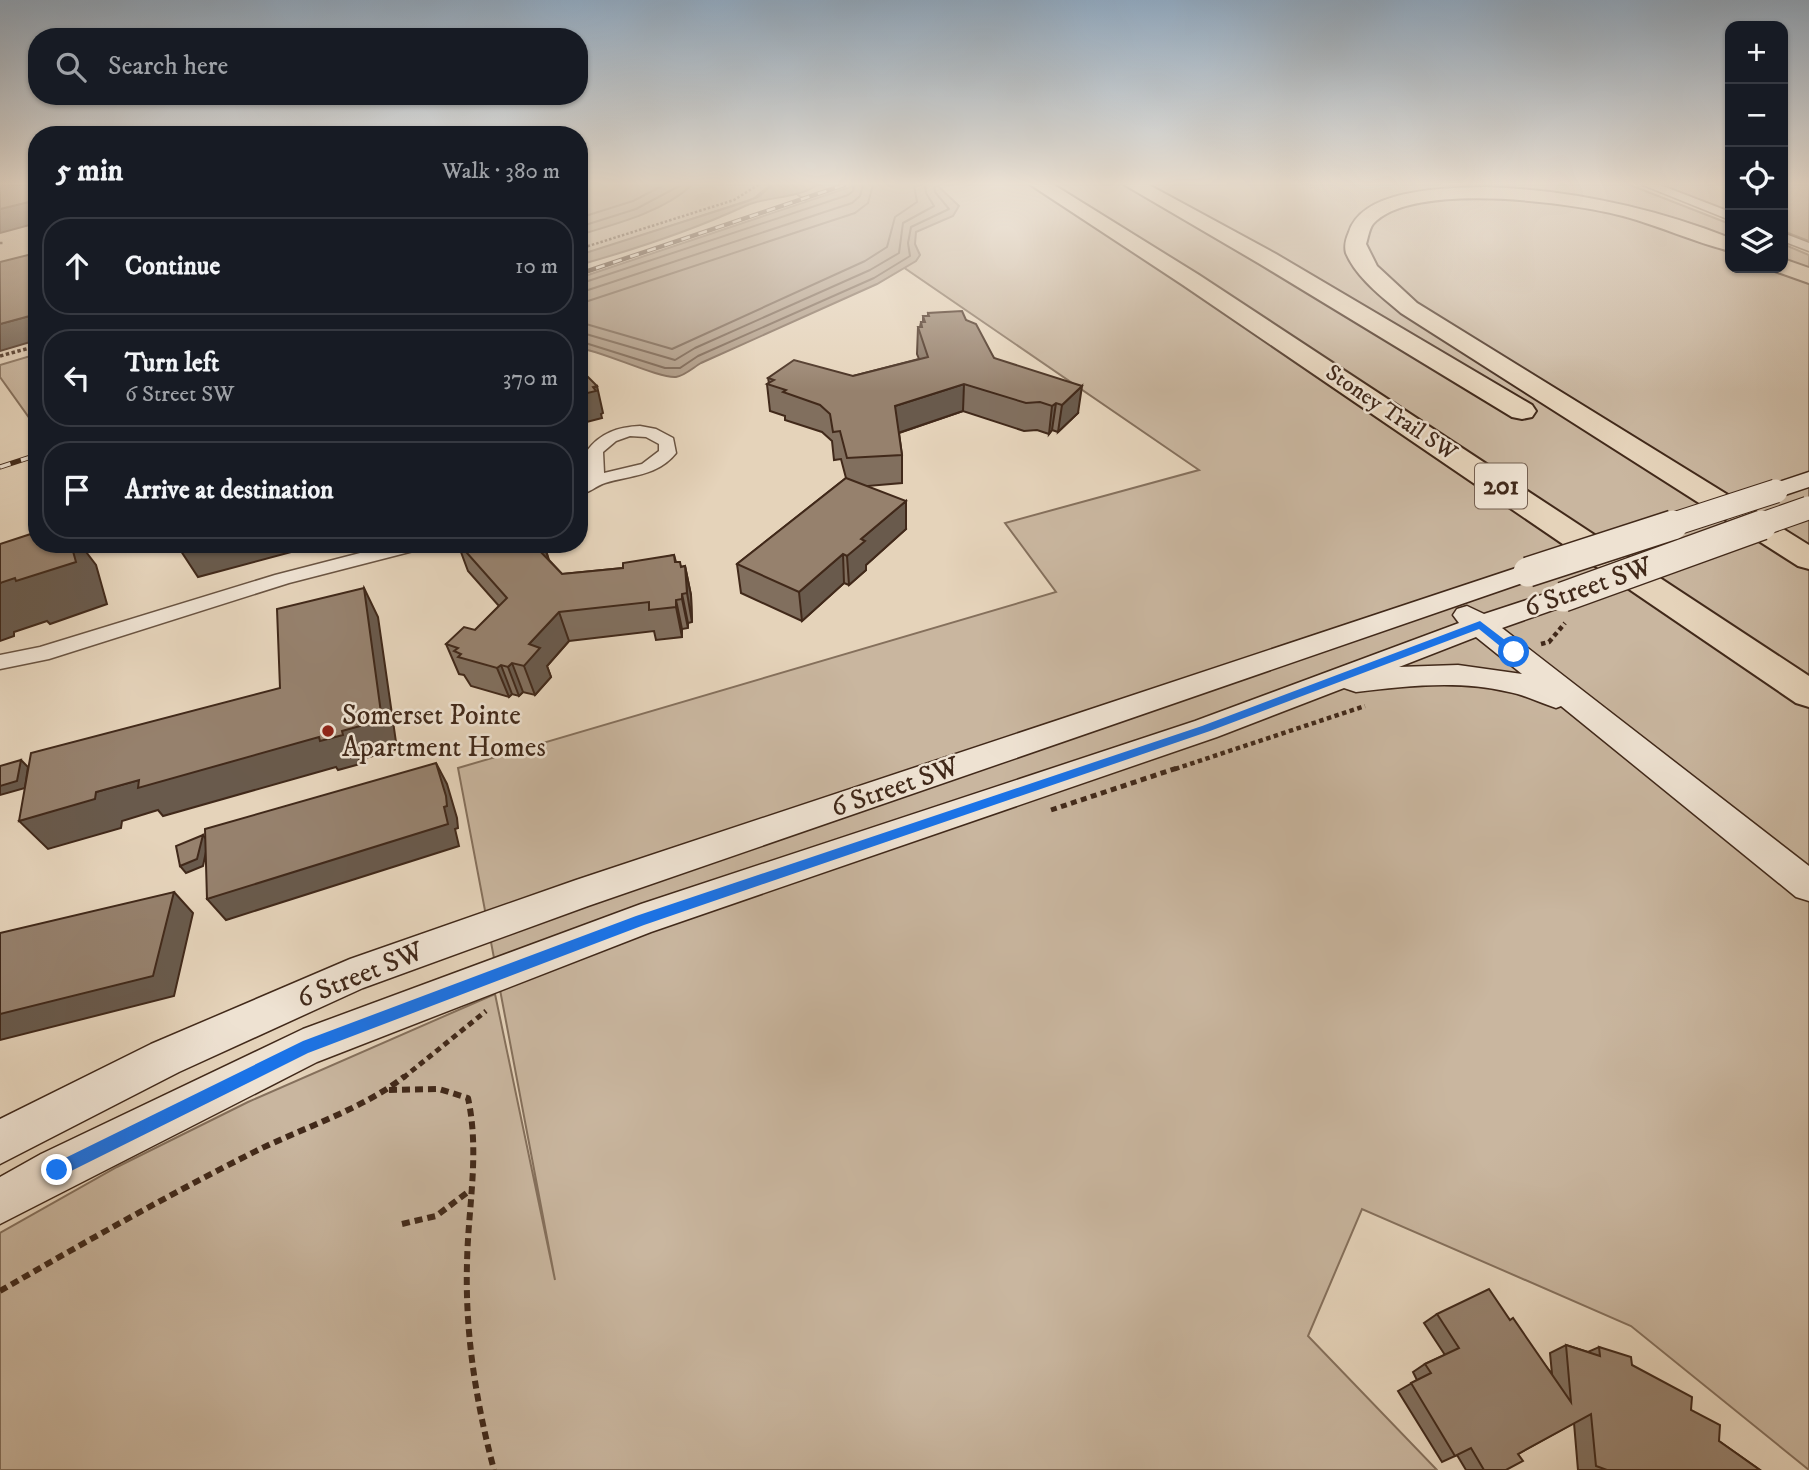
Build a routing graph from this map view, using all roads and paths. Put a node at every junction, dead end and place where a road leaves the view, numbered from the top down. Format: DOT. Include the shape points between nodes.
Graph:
graph roads {
  1 [pos="1148,254"];
  2 [pos="1258,254"];
  3 [pos="1260,254"];
  4 [pos="1359,254"];
  5 [pos="1268,259"];
  6 [pos="1788,268"];
  7 [pos="1809,276"];
  8 [pos="28,348"];
  9 [pos="0,356"];
  10 [pos="1539,421"];
  11 [pos="1586,449"];
  12 [pos="1809,479"];
  13 [pos="596,480"];
  14 [pos="588,485"];
  15 [pos="1809,508"];
  16 [pos="384,553"];
  17 [pos="1809,559"];
  18 [pos="1809,583"];
  19 [pos="1447,599"];
  20 [pos="1566,608"];
  21 [pos="1480,625"];
  22 [pos="1535,646"];
  23 [pos="42,654"];
  24 [pos="0,662"];
  25 [pos="0,678"];
  26 [pos="1296,693"];
  27 [pos="1809,694"];
  28 [pos="1370,705"];
  29 [pos="1655,765"];
  30 [pos="1048,811"];
  31 [pos="1809,886"];
  32 [pos="492,1006"];
  33 [pos="388,1090"];
  34 [pos="0,1142"];
  35 [pos="472,1189"];
  36 [pos="0,1202"];
  37 [pos="402,1224"];
  38 [pos="0,1291"];
  39 [pos="494,1470"];
  1 -- 27 [label="highway, Stoney Trail SW / 201"];
  2 -- 5 [label="highway"];
  3 -- 5 [label="highway"];
  4 -- 17 [label="highway" via="1409,308"];
  5 -- 10 [label="highway"];
  6 -- 7 [label="highway"];
  8 -- 9 [label="path"];
  11 -- 18 [label="highway"];
  12 -- 19 [label="main road, 6 Street SW, bridge"];
  13 -- 14 [label="street"];
  15 -- 20 [label="main road, 6 Street SW, bridge"];
  16 -- 23 [label="street" via="248,589"];
  19 -- 21 [label="main road"];
  19 -- 34 [label="main road, 6 Street SW" via="351,976 165,1058"];
  20 -- 21 [label="main road, 6 Street SW"];
  20 -- 22 [label="path" via="1549,642"];
  21 -- 26 [label="main road, 6 Street SW"];
  21 -- 29 [label="main road"];
  23 -- 24 [label="street"];
  23 -- 25 [label="street"];
  26 -- 29 [label="main road" via="1420,676 1506,680 1556,698"];
  26 -- 36 [label="main road, 6 Street SW" via="1206,729 641,920 303,1048"];
  28 -- 30 [label="path"];
  29 -- 31 [label="main road"];
  32 -- 33 [label="path"];
  33 -- 35 [label="path" via="436,1087 468,1098 477,1142"];
  33 -- 38 [label="path" via="168,1195"];
  35 -- 37 [label="path" via="436,1216"];
  35 -- 39 [label="path" via="467,1259 469,1353 478,1414"];
}
